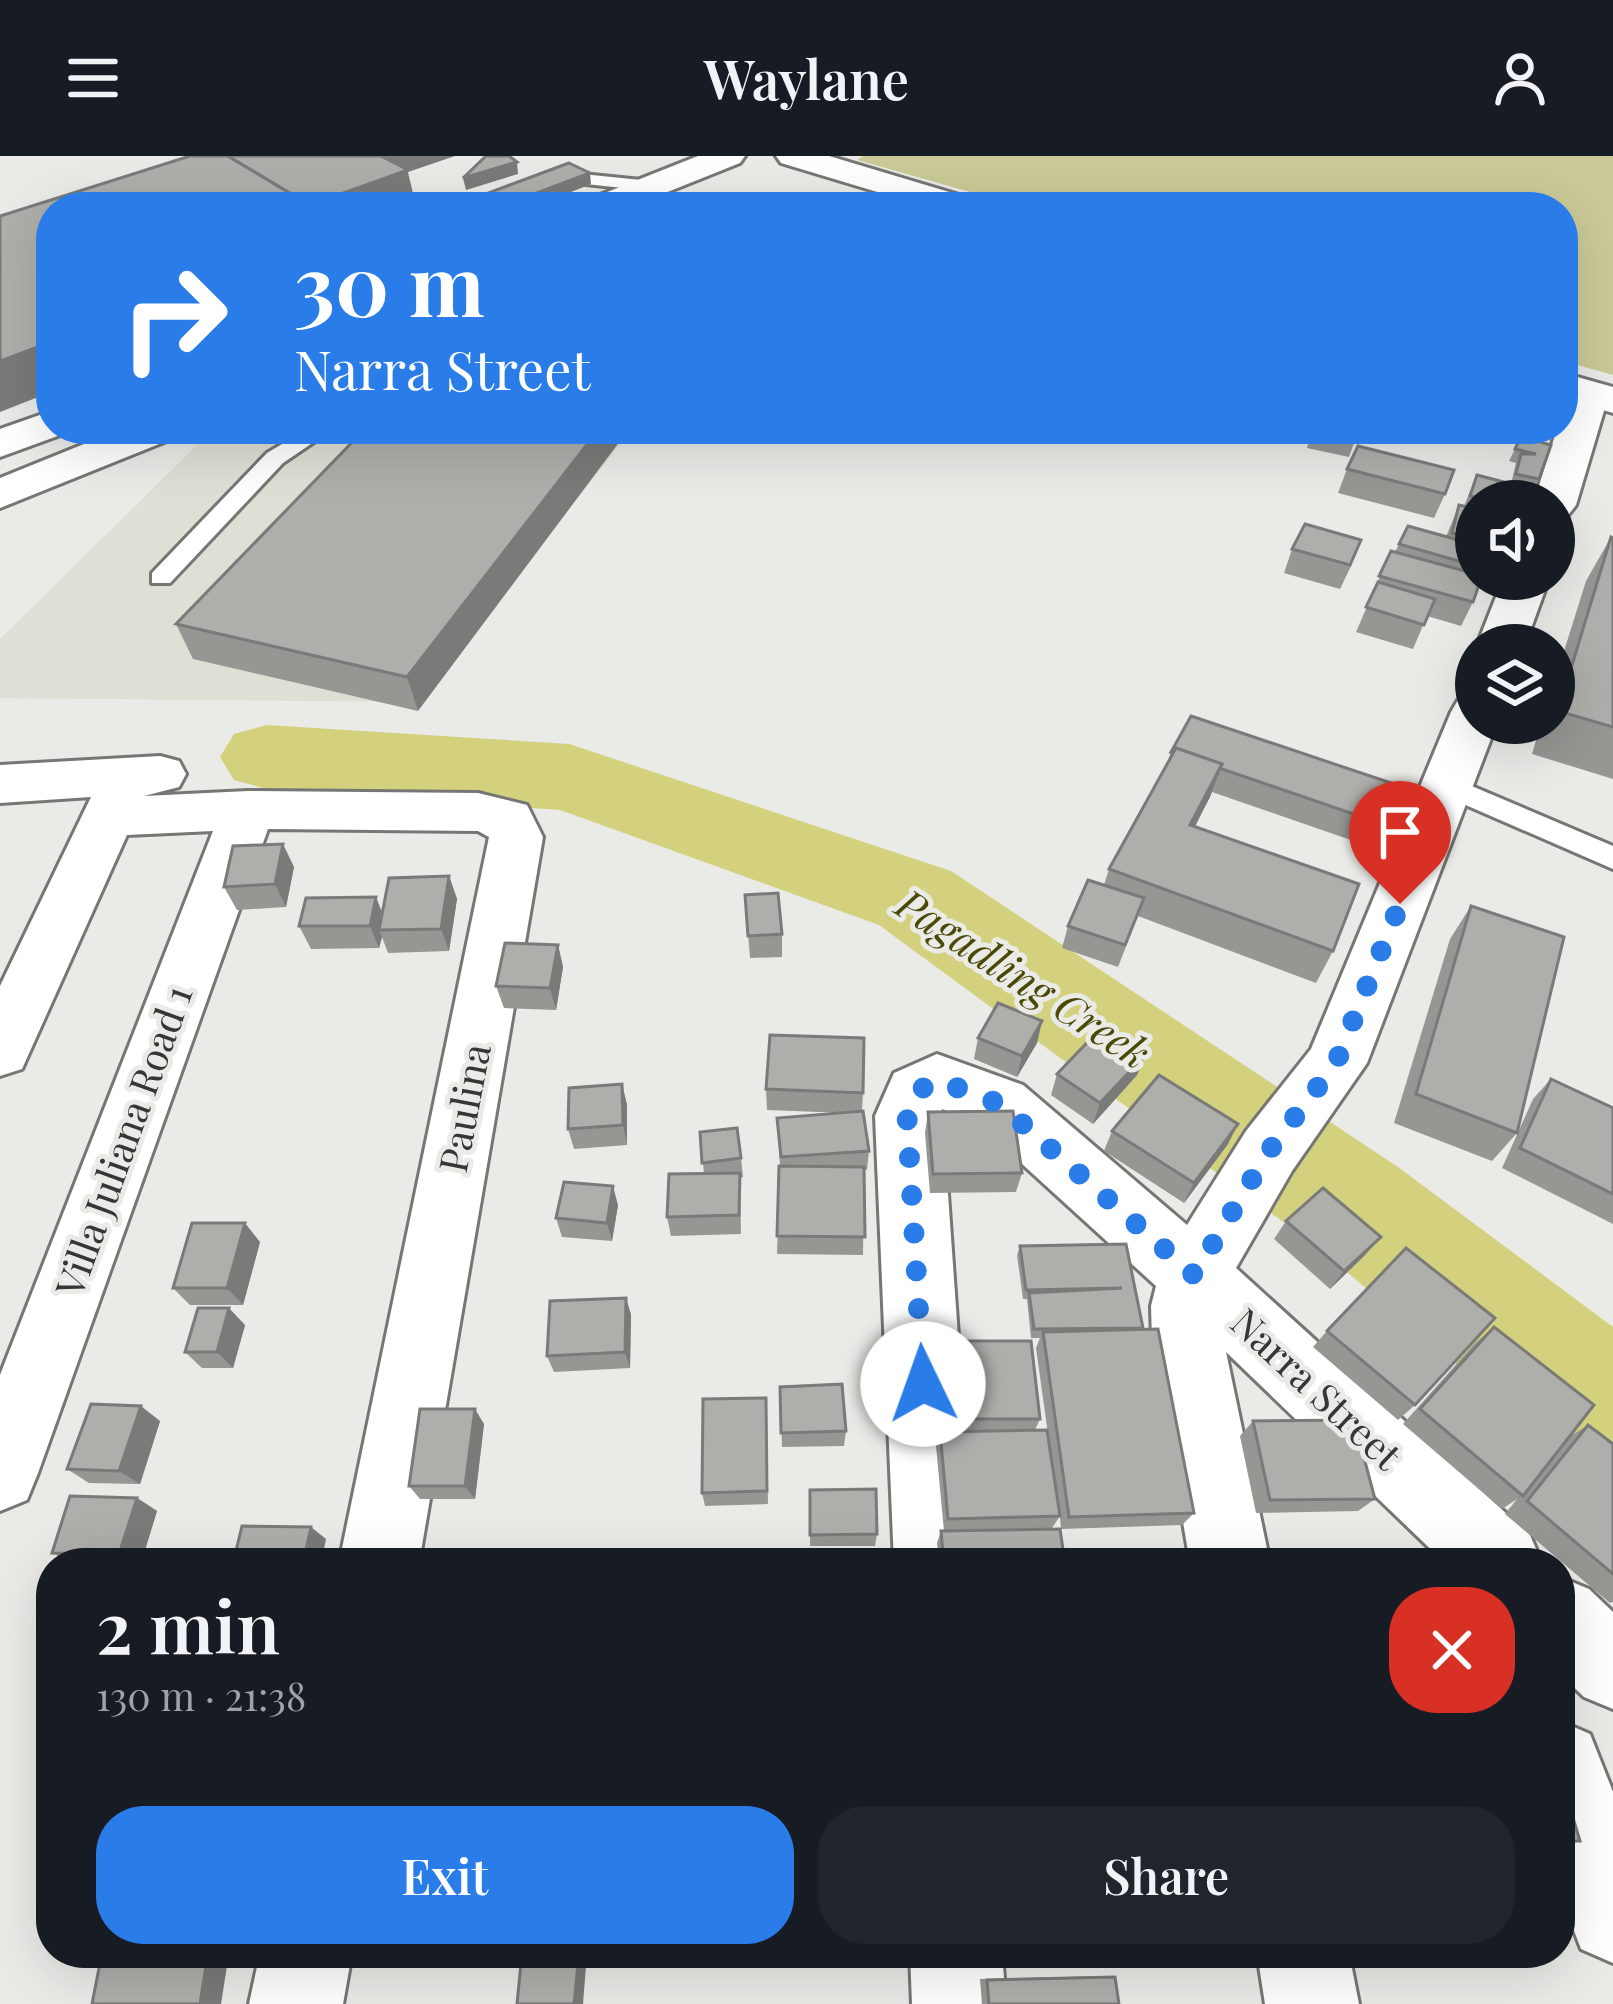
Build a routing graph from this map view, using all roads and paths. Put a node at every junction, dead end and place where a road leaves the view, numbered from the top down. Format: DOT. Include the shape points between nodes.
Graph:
graph roads {
  1 [pos="728,156"];
  2 [pos="808,158"];
  3 [pos="766,180"];
  4 [pos="599,192"];
  5 [pos="916,192"];
  6 [pos="36,430"];
  7 [pos="0,444"];
  8 [pos="122,444"];
  9 [pos="298,444"];
  10 [pos="1571,444"];
  11 [pos="1561,480"];
  12 [pos="0,494"];
  13 [pos="160,578"];
  14 [pos="1464,744"];
  15 [pos="0,784"];
  16 [pos="1448,786"];
  17 [pos="233,790"];
  18 [pos="116,799"];
  19 [pos="1613,858"];
  20 [pos="0,1051"];
  21 [pos="1194,1275"];
  22 [pos="23,1350"];
  23 [pos="0,1473"];
  24 [pos="382,1548"];
  25 [pos="933,1548"];
  26 [pos="1227,1548"];
  27 [pos="1486,1548"];
  28 [pos="1575,1632"];
  29 [pos="1613,1668"];
  30 [pos="1575,1807"];
  31 [pos="1613,1917"];
  32 [pos="303,1968"];
  33 [pos="957,1968"];
  34 [pos="1306,1968"];
  35 [pos="296,2004"];
  36 [pos="959,2004"];
  37 [pos="1312,2004"];
  1 -- 4 [label="main road" via="651,186"];
  2 -- 3 [label="main road"];
  2 -- 5 [label="main road"];
  6 -- 7 [label="main road"];
  8 -- 12 [label="main road"];
  9 -- 13 [label="lane"];
  10 -- 11 [label="street"];
  14 -- 16 [label="street"];
  15 -- 18 [label="street"];
  16 -- 19 [label="lane"];
  16 -- 21 [label="street" via="1336,1063"];
  17 -- 18 [label="street"];
  17 -- 22 [label="street, Villa Juliana Road 1"];
  17 -- 24 [label="street, Paulina" via="341,811 478,812 508,819 516,837"];
  18 -- 20 [label="street"];
  21 -- 25 [label="street, Narra Street" via="1000,1104 937,1080 916,1092 907,1116"];
  21 -- 26 [label="street" via="1188,1340"];
  21 -- 27 [label="street, Narra Street"];
  22 -- 23 [label="street, Villa Juliana Road 1"];
  28 -- 29 [label="street"];
  30 -- 31 [label="street"];
  32 -- 35 [label="street"];
  33 -- 36 [label="street"];
  34 -- 37 [label="street"];
}
